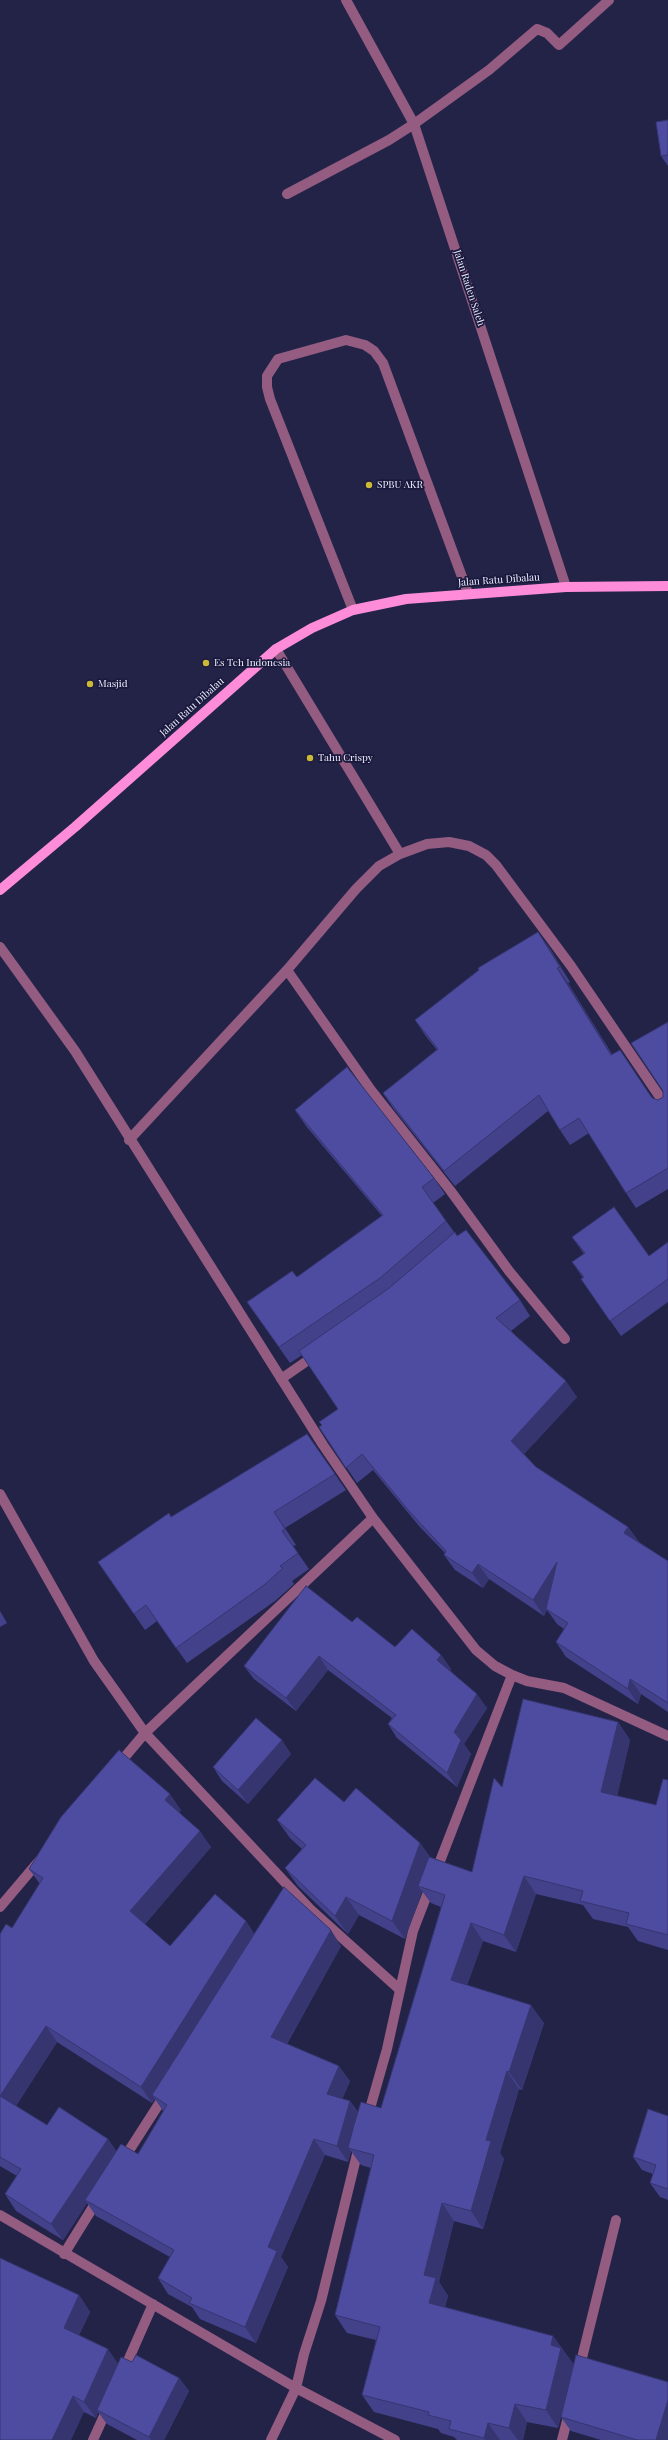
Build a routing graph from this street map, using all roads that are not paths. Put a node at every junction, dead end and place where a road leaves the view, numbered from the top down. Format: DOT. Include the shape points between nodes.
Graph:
graph roads {
  1 [pos="346,0"];
  2 [pos="609,0"];
  3 [pos="414,124"];
  4 [pos="287,194"];
  5 [pos="668,586"];
  6 [pos="566,587"];
  7 [pos="468,593"];
  8 [pos="353,610"];
  9 [pos="276,649"];
  10 [pos="400,854"];
  11 [pos="0,890"];
  12 [pos="0,947"];
  13 [pos="287,970"];
  14 [pos="668,1109"];
  15 [pos="130,1140"];
  16 [pos="565,1339"];
  17 [pos="325,1349"];
  18 [pos="281,1379"];
  19 [pos="0,1494"];
  20 [pos="373,1518"];
  21 [pos="512,1675"];
  22 [pos="144,1733"];
  23 [pos="668,1736"];
  24 [pos="110,1775"];
  25 [pos="46,1853"];
  26 [pos="0,1907"];
  27 [pos="399,1989"];
  28 [pos="170,2086"];
  29 [pos="119,2167"];
  30 [pos="102,2193"];
  31 [pos="0,2215"];
  32 [pos="616,2220"];
  33 [pos="64,2254"];
  34 [pos="153,2304"];
  35 [pos="577,2379"];
  36 [pos="118,2383"];
  37 [pos="296,2388"];
  38 [pos="112,2397"];
  39 [pos="572,2402"];
  40 [pos="93,2440"];
  41 [pos="270,2440"];
  42 [pos="395,2440"];
  43 [pos="562,2440"];
  1 -- 3 [label="street, Jalan Raden Saleh"];
  2 -- 3 [label="street" via="559,45 547,33 537,29 489,70"];
  3 -- 4 [label="street"];
  3 -- 6 [label="street, Jalan Raden Saleh"];
  5 -- 6 [label="main road, Jalan Ratu Dibalau"];
  6 -- 7 [label="main road, Jalan Ratu Dibalau"];
  7 -- 8 [label="main road, Jalan Ratu Dibalau" via="406,599"];
  7 -- 8 [label="street" via="383,363 374,351 365,345 346,340 278,359 267,376 267,387"];
  8 -- 9 [label="main road, Jalan Ratu Dibalau" via="312,628"];
  9 -- 10 [label="street"];
  9 -- 11 [label="main road, Jalan Ratu Dibalau"];
  10 -- 13 [label="street" via="378,866"];
  10 -- 14 [label="street" via="427,844 449,842 470,846 486,855 571,966"];
  12 -- 15 [label="street" via="75,1051"];
  13 -- 15 [label="street"];
  13 -- 16 [label="street" via="475,1231"];
  15 -- 18 [label="street"];
  17 -- 18 [label="street"];
  18 -- 20 [label="street"];
  19 -- 22 [label="street" via="94,1661"];
  20 -- 21 [label="street" via="476,1650"];
  20 -- 22 [label="street"];
  21 -- 23 [label="street" via="527,1681 564,1688"];
  21 -- 27 [label="street" via="413,1930"];
  22 -- 24 [label="street"];
  22 -- 27 [label="street" via="292,1896"];
  25 -- 26 [label="street"];
  27 -- 37 [label="street" via="387,2049"];
  28 -- 29 [label="street"];
  30 -- 33 [label="street"];
  31 -- 33 [label="street"];
  32 -- 35 [label="street"];
  33 -- 34 [label="street"];
  34 -- 36 [label="street"];
  34 -- 37 [label="street"];
  37 -- 41 [label="street"];
  37 -- 42 [label="street"];
  38 -- 40 [label="street"];
  39 -- 43 [label="street"];
}
